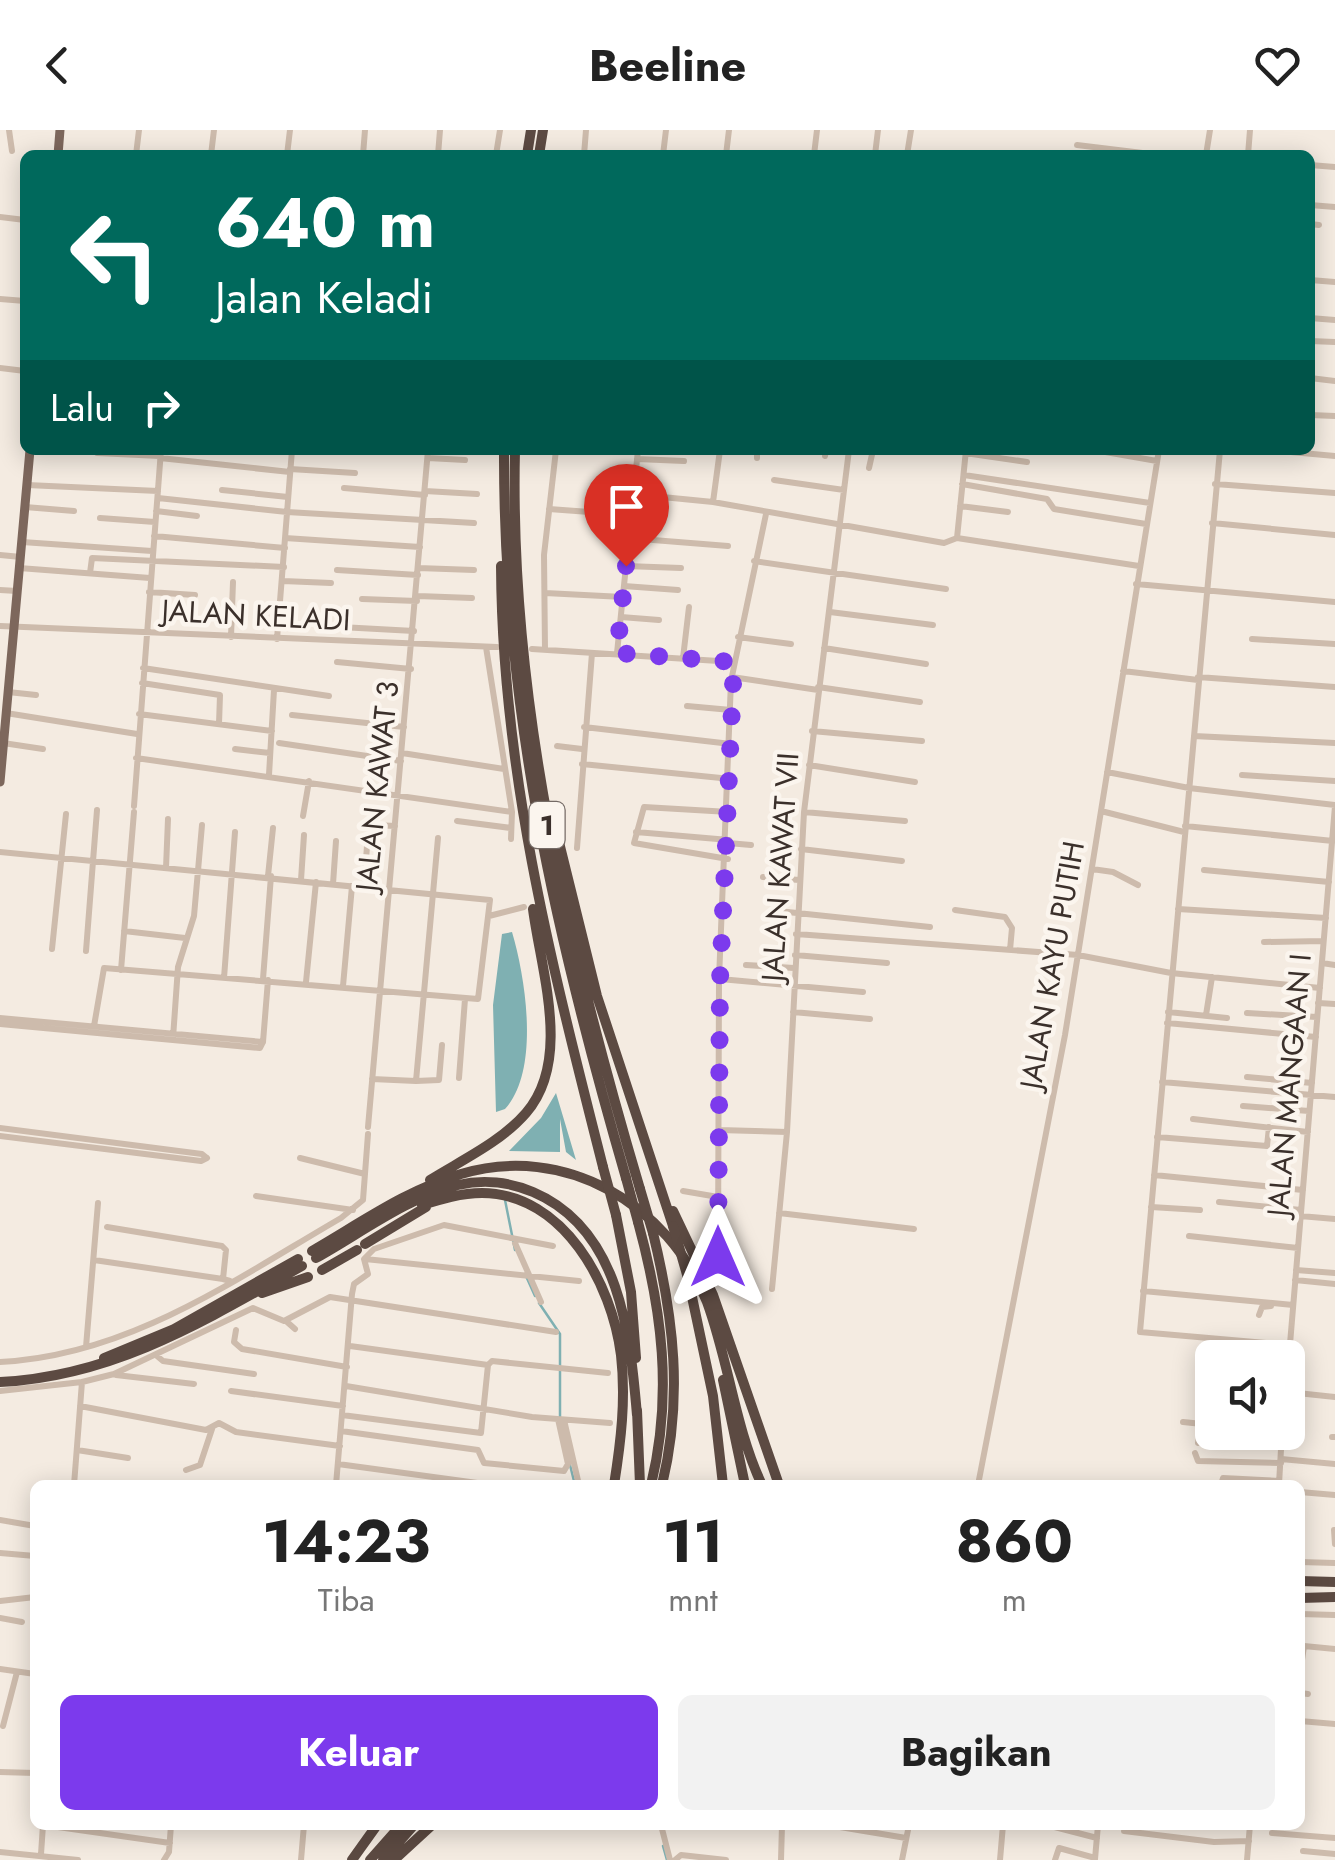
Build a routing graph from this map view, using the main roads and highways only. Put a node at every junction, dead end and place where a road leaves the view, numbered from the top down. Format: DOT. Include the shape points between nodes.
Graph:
graph roads {
  1 [pos="30,455"];
  2 [pos="504,455"];
  3 [pos="504,455"];
  4 [pos="515,455"];
  5 [pos="2,738"];
  6 [pos="536,749"];
  7 [pos="0,782"];
  8 [pos="517,809"];
  9 [pos="501,1190"];
  10 [pos="460,1195"];
  11 [pos="383,1210"];
  12 [pos="677,1227"];
  13 [pos="366,1230"];
  14 [pos="322,1270"];
  15 [pos="692,1278"];
  16 [pos="0,1379"];
  17 [pos="637,1415"];
  18 [pos="613,1480"];
  19 [pos="640,1480"];
  20 [pos="652,1480"];
  21 [pos="663,1480"];
  22 [pos="722,1480"];
  23 [pos="744,1480"];
  24 [pos="760,1480"];
  25 [pos="776,1480"];
  26 [pos="1305,1581"];
  27 [pos="1335,1582"];
  28 [pos="1305,1598"];
  29 [pos="1335,1598"];
  30 [pos="371,1830"];
  31 [pos="397,1830"];
  32 [pos="410,1830"];
  33 [pos="427,1830"];
  34 [pos="350,1860"];
  35 [pos="370,1860"];
  36 [pos="383,1860"];
  37 [pos="394,1860"];
  1 -- 5 [label="main road"];
  2 -- 8 [label="highway" via="504,691"];
  3 -- 20 [label="highway, 1, bridge" via="510,602 533,809 565,962 638,1222 664,1351"];
  4 -- 6 [label="highway, 1"];
  5 -- 7 [label="main road"];
  6 -- 12 [label="highway" via="597,996"];
  6 -- 21 [label="highway, 1, bridge" via="572,944 671,1313 674,1426"];
  8 -- 11 [label="highway" via="549,1024 543,1085 509,1129"];
  8 -- 17 [label="highway, bridge" via="616,1216 631,1292"];
  9 -- 10 [label="highway"];
  9 -- 13 [label="highway" via="444,1190"];
  9 -- 17 [label="highway" via="538,1194 578,1222 602,1255 618,1298"];
  9 -- 18 [label="highway" via="559,1226 600,1281 618,1339 623,1418"];
  10 -- 13 [label="highway"];
  10 -- 14 [label="highway" via="399,1220 362,1251"];
  11 -- 13 [label="highway" via="314,1255"];
  11 -- 15 [label="highway" via="474,1170 554,1169 599,1184 645,1212"];
  12 -- 15 [label="highway, bridge"];
  12 -- 25 [label="highway" via="728,1338"];
  15 -- 22 [label="highway"];
  15 -- 23 [label="highway" via="712,1331"];
  15 -- 24 [label="highway"];
  16 -- 16 [label="highway" via="134,1348 303,1267 123,1359 68,1374"];
  17 -- 19 [label="highway"];
  26 -- 27 [label="highway"];
  28 -- 29 [label="highway"];
  30 -- 34 [label="highway"];
  31 -- 35 [label="highway"];
  32 -- 36 [label="highway"];
  33 -- 37 [label="highway"];
}
